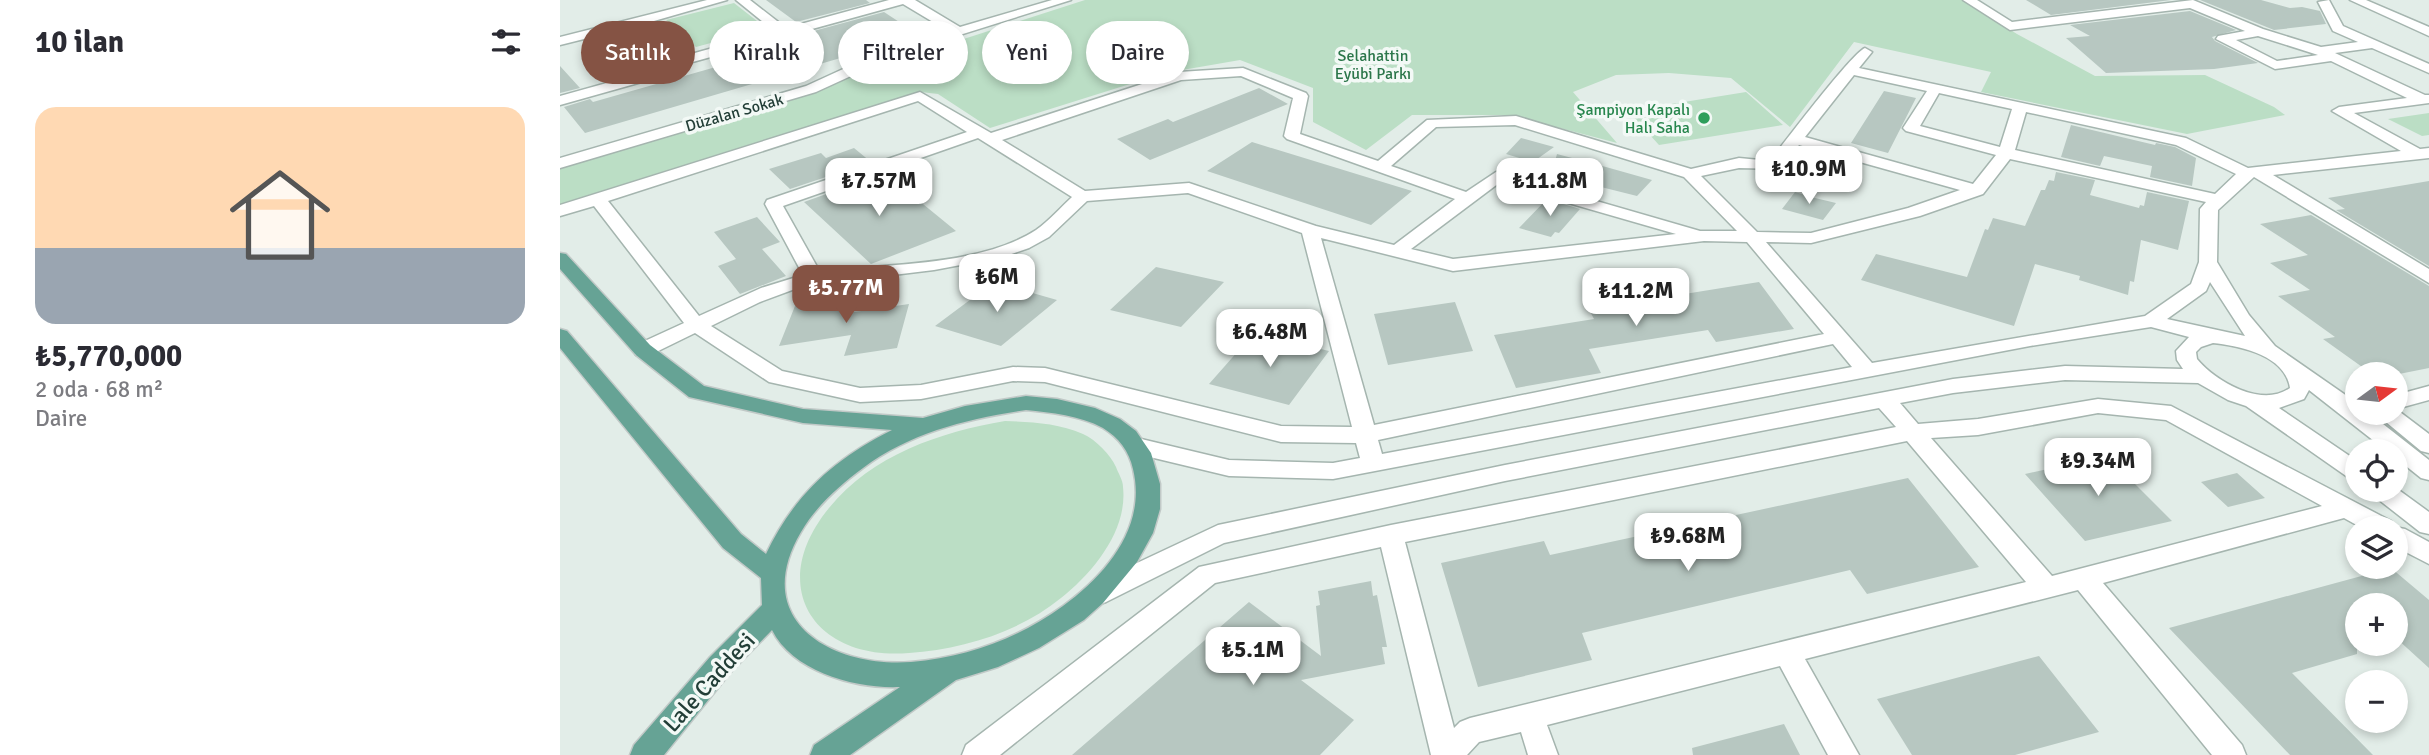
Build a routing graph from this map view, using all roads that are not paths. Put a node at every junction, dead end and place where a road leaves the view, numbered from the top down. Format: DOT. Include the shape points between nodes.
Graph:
graph roads {
  1 [pos="721,0"];
  2 [pos="742,0"];
  3 [pos="904,0"];
  4 [pos="1065,0"];
  5 [pos="1969,0"];
  6 [pos="2356,0"];
  7 [pos="2325,1"];
  8 [pos="2188,2"];
  9 [pos="638,21"];
  10 [pos="768,21"];
  11 [pos="940,21"];
  12 [pos="824,22"];
  13 [pos="968,29"];
  14 [pos="2258,32"];
  15 [pos="2429,32"];
  16 [pos="581,36"];
  17 [pos="560,41"];
  18 [pos="2418,44"];
  19 [pos="2380,47"];
  20 [pos="1865,52"];
  21 [pos="2327,54"];
  22 [pos="2429,69"];
  23 [pos="1850,70"];
  24 [pos="838,77"];
  25 [pos="620,84"];
  26 [pos="1935,89"];
  27 [pos="2426,99"];
  28 [pos="560,101"];
  29 [pos="2020,107"];
  30 [pos="985,136"];
  31 [pos="1796,139"];
  32 [pos="2006,153"];
  33 [pos="2417,155"];
  34 [pos="560,163"];
  35 [pos="1380,167"];
  36 [pos="2429,170"];
  37 [pos="2251,173"];
  38 [pos="1690,174"];
  39 [pos="1977,190"];
  40 [pos="1082,196"];
  41 [pos="1468,198"];
  42 [pos="598,199"];
  43 [pos="2218,200"];
  44 [pos="560,211"];
  45 [pos="1310,230"];
  46 [pos="1704,236"];
  47 [pos="1752,237"];
  48 [pos="1397,251"];
  49 [pos="560,258"];
  50 [pos="2208,262"];
  51 [pos="2429,276"];
  52 [pos="814,278"];
  53 [pos="2151,321"];
  54 [pos="696,325"];
  55 [pos="560,335"];
  56 [pos="1838,337"];
  57 [pos="2212,337"];
  58 [pos="643,350"];
  59 [pos="2267,350"];
  60 [pos="2292,369"];
  61 [pos="1867,371"];
  62 [pos="2199,376"];
  63 [pos="2429,393"];
  64 [pos="2335,397"];
  65 [pos="1884,399"];
  66 [pos="2345,399"];
  67 [pos="2408,399"];
  68 [pos="2252,400"];
  69 [pos="922,425"];
  70 [pos="2402,425"];
  71 [pos="1912,432"];
  72 [pos="1366,435"];
  73 [pos="2429,445"];
  74 [pos="1137,446"];
  75 [pos="1373,464"];
  76 [pos="2345,464"];
  77 [pos="2429,472"];
  78 [pos="2398,502"];
  79 [pos="2346,509"];
  80 [pos="2359,516"];
  81 [pos="2429,525"];
  82 [pos="1391,536"];
  83 [pos="2408,543"];
  84 [pos="2429,554"];
  85 [pos="773,573"];
  86 [pos="2083,578"];
  87 [pos="2046,587"];
  88 [pos="1097,594"];
  89 [pos="775,610"];
  90 [pos="1787,652"];
  91 [pos="947,670"];
  92 [pos="1530,716"];
  93 [pos="645,755"];
  94 [pos="825,755"];
  95 [pos="977,755"];
  96 [pos="1447,755"];
  97 [pos="1543,755"];
  98 [pos="1844,755"];
  99 [pos="2231,755"];
  1 -- 9 [label="street"];
  2 -- 10 [label="street"];
  3 -- 11 [label="street"];
  3 -- 12 [label="street"];
  4 -- 13 [label="street, Düzalan Sokak"];
  5 -- 8 [label="street" via="2010,26"];
  6 -- 15 [label="street"];
  7 -- 19 [label="street" via="2339,28"];
  8 -- 14 [label="street"];
  14 -- 21 [label="street"];
  14 -- 21 [label="street" via="2223,39 2275,65"];
  16 -- 17 [label="street"];
  18 -- 19 [label="street"];
  19 -- 21 [label="street"];
  19 -- 22 [label="street"];
  20 -- 23 [label="street"];
  21 -- 27 [label="street"];
  23 -- 26 [label="street"];
  23 -- 31 [label="street"];
  24 -- 34 [label="street, Düzalan Sokak" via="811,89"];
  25 -- 28 [label="street"];
  26 -- 29 [label="street"];
  26 -- 32 [label="street" via="1912,128"];
  27 -- 33 [label="street" via="2339,111"];
  29 -- 32 [label="street"];
  29 -- 37 [label="street" via="2181,141"];
  30 -- 35 [label="street" via="1179,76 1243,72 1301,96 1292,136"];
  30 -- 40 [label="street"];
  30 -- 42 [label="street" via="920,96"];
  30 -- 52 [label="street" via="773,205"];
  31 -- 38 [label="street" via="1774,166 1739,163"];
  31 -- 39 [label="street"];
  32 -- 39 [label="street"];
  32 -- 43 [label="street"];
  33 -- 36 [label="street"];
  33 -- 37 [label="street"];
  35 -- 38 [label="street" via="1432,123 1516,120"];
  35 -- 41 [label="street"];
  37 -- 43 [label="street"];
  37 -- 51 [label="street"];
  38 -- 47 [label="street"];
  39 -- 47 [label="street" via="1914,212 1811,238"];
  40 -- 45 [label="street" via="1189,188"];
  40 -- 52 [label="street" via="1042,233 1018,246 987,255"];
  41 -- 46 [label="street" via="1496,177"];
  41 -- 48 [label="street"];
  42 -- 44 [label="street"];
  42 -- 54 [label="street"];
  43 -- 50 [label="street" via="2209,209"];
  45 -- 48 [label="street"];
  45 -- 72 [label="street"];
  46 -- 47 [label="street"];
  46 -- 48 [label="street" via="1453,265"];
  47 -- 56 [label="street"];
  49 -- 58 [label="main road"];
  50 -- 53 [label="street" via="2199,287"];
  50 -- 59 [label="street" via="2241,318"];
  52 -- 54 [label="street" via="772,288"];
  53 -- 57 [label="street"];
  53 -- 61 [label="street"];
  54 -- 58 [label="street"];
  54 -- 72 [label="street" via="776,377 860,395 921,393 1013,374 1045,375 1281,434"];
  55 -- 85 [label="main road" via="732,541"];
  56 -- 61 [label="street"];
  56 -- 72 [label="street"];
  57 -- 59 [label="street"];
  57 -- 62 [label="street" via="2189,345 2189,365"];
  58 -- 69 [label="main road" via="697,392 803,416"];
  59 -- 60 [label="street"];
  60 -- 64 [label="street"];
  60 -- 68 [label="street" via="2300,388 2295,396 2284,401"];
  61 -- 75 [label="street"];
  62 -- 65 [label="street" via="2065,373"];
  62 -- 68 [label="street" via="2234,396"];
  63 -- 67 [label="street"];
  64 -- 66 [label="street"];
  64 -- 77 [label="street"];
  65 -- 71 [label="street"];
  65 -- 88 [label="street" via="1505,472 1218,535"];
  68 -- 76 [label="street"];
  69 -- 74 [label="main road" via="975,409 1026,403 1072,408 1110,422"];
  69 -- 85 [label="main road" via="842,472 809,503 786,537"];
  70 -- 73 [label="street"];
  71 -- 79 [label="street" via="1978,427 2098,406 2171,413"];
  71 -- 82 [label="street"];
  71 -- 87 [label="street"];
  72 -- 75 [label="street"];
  74 -- 75 [label="street" via="1229,468 1333,471"];
  74 -- 88 [label="main road" via="1150,477 1148,513 1130,553"];
  78 -- 81 [label="street"];
  79 -- 80 [label="street"];
  79 -- 86 [label="street"];
  82 -- 95 [label="street" via="1208,574"];
  82 -- 96 [label="street"];
  83 -- 84 [label="street"];
  85 -- 89 [label="main road"];
  86 -- 87 [label="street"];
  86 -- 99 [label="street"];
  87 -- 90 [label="street"];
  88 -- 91 [label="main road" via="1054,626 1003,653"];
  89 -- 91 [label="main road" via="795,644 834,667 886,676"];
  89 -- 93 [label="main road, Lale Caddesi" via="719,665"];
  90 -- 92 [label="street"];
  90 -- 98 [label="street"];
  91 -- 94 [label="main road"];
  92 -- 96 [label="street" via="1470,731"];
  92 -- 97 [label="street"];
}
